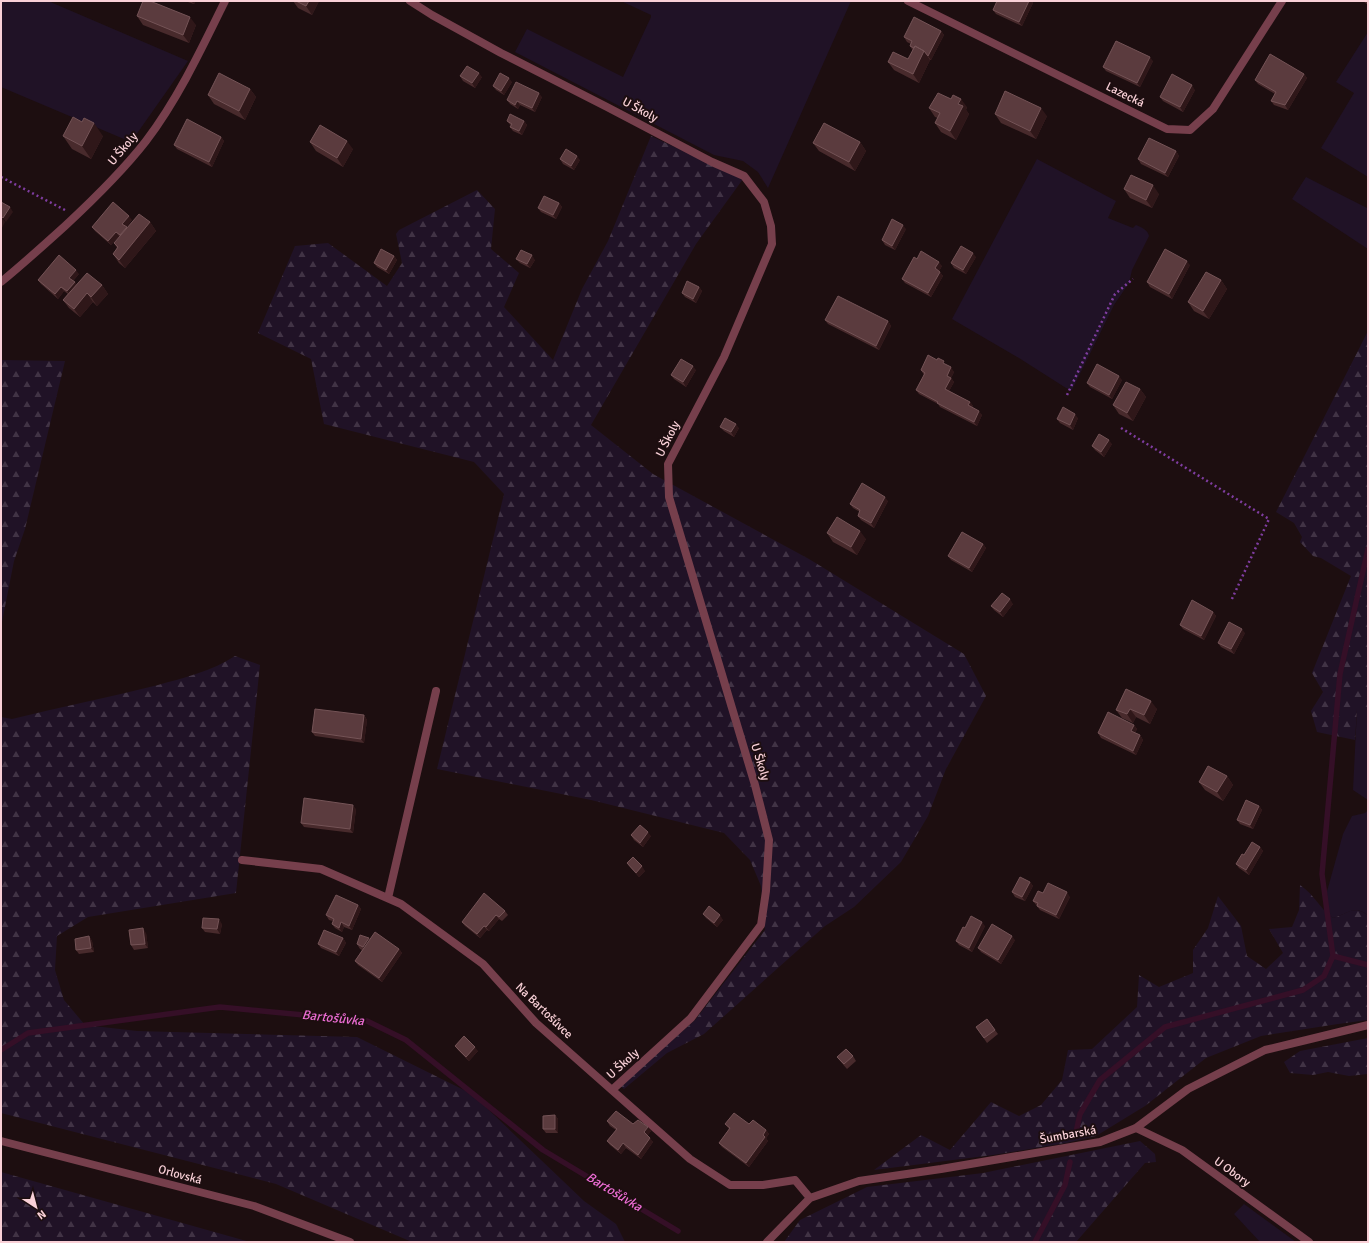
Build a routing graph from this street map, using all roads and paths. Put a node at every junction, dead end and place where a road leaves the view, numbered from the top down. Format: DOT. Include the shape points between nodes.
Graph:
graph roads {
  1 [pos="225,1"];
  2 [pos="405,1"];
  3 [pos="411,1"];
  4 [pos="908,1"];
  5 [pos="1282,1"];
  6 [pos="1,177"];
  7 [pos="76,216"];
  8 [pos="1133,279"];
  9 [pos="1,282"];
  10 [pos="1067,395"];
  11 [pos="1121,428"];
  12 [pos="1231,601"];
  13 [pos="436,690"];
  14 [pos="242,860"];
  15 [pos="388,898"];
  16 [pos="1368,1025"];
  17 [pos="612,1090"];
  18 [pos="1136,1128"];
  19 [pos="1,1141"];
  20 [pos="810,1198"];
  21 [pos="350,1242"];
  22 [pos="767,1242"];
  23 [pos="1309,1242"];
  1 -- 7 [label="street, U Školy" via="194,64 147,140 112,182"];
  2 -- 3 [label="street, U Školy"];
  3 -- 17 [label="street, U Školy" via="501,53 744,176 764,202 771,226 772,244 724,357 668,464 669,497 769,840 761,925 691,1018"];
  4 -- 5 [label="street, Lazecká" via="1167,129 1190,130 1213,109"];
  6 -- 7 [label="path"];
  7 -- 9 [label="street, U Školy"];
  8 -- 10 [label="path" via="1115,294"];
  11 -- 12 [label="path" via="1268,519"];
  13 -- 15 [label="street"];
  14 -- 15 [label="street, Na Bartošůvce" via="321,869"];
  15 -- 17 [label="street, Na Bartošůvce" via="401,904 483,964 536,1023"];
  16 -- 18 [label="street, Šumbarská" via="1265,1050 1188,1089"];
  17 -- 20 [label="street, Na Bartošůvce" via="690,1159 730,1185 763,1185 796,1180"];
  18 -- 20 [label="street, Šumbarská" via="1100,1142 860,1181"];
  18 -- 23 [label="street, U Obory" via="1182,1150"];
  19 -- 21 [label="street, Orlovská" via="254,1206"];
  20 -- 22 [label="street, Šumbarská"];
}
